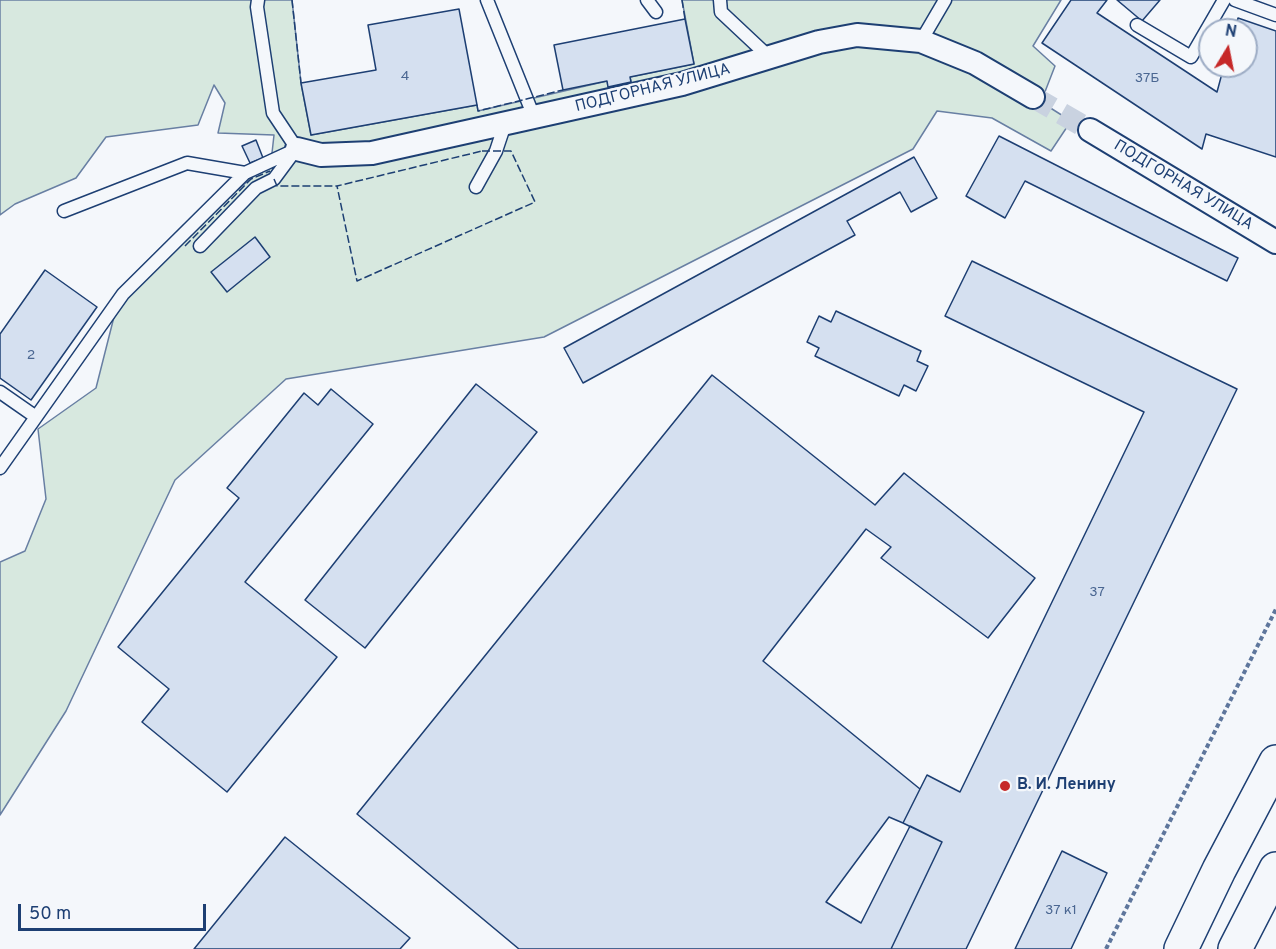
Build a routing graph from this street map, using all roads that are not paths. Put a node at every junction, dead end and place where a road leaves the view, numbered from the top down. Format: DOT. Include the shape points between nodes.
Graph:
graph roads {
  1 [pos="258,0"];
  2 [pos="487,0"];
  3 [pos="647,0"];
  4 [pos="720,0"];
  5 [pos="945,0"];
  6 [pos="1224,0"];
  7 [pos="1235,0"];
  8 [pos="656,12"];
  9 [pos="1276,15"];
  10 [pos="1137,25"];
  11 [pos="921,41"];
  12 [pos="769,57"];
  13 [pos="1033,97"];
  14 [pos="534,117"];
  15 [pos="505,124"];
  16 [pos="1090,130"];
  17 [pos="297,149"];
  18 [pos="245,173"];
  19 [pos="476,187"];
  20 [pos="64,210"];
  21 [pos="1276,242"];
  22 [pos="200,246"];
  23 [pos="0,392"];
  24 [pos="36,417"];
  25 [pos="2,460"];
  26 [pos="1276,762"];
  27 [pos="1276,869"];
  28 [pos="1181,949"];
  29 [pos="1235,949"];
  1 -- 17 [label="lane" via="273,112"];
  2 -- 14 [label="lane"];
  3 -- 8 [label="lane"];
  4 -- 12 [label="lane" via="721,12"];
  5 -- 11 [label="lane"];
  6 -- 10 [label="lane" via="1191,57"];
  7 -- 9 [label="lane"];
  11 -- 12 [label="street, ПОДГОРНАЯ УЛИЦА" via="857,36"];
  11 -- 13 [label="street, ПОДГОРНАЯ УЛИЦА" via="975,63"];
  12 -- 14 [label="street, ПОДГОРНАЯ УЛИЦА" via="682,84"];
  14 -- 15 [label="street, ПОДГОРНАЯ УЛИЦА"];
  15 -- 17 [label="street, ПОДГОРНАЯ УЛИЦА" via="372,153 321,155"];
  15 -- 19 [label="lane" via="496,151"];
  16 -- 21 [label="street, ПОДГОРНАЯ УЛИЦА"];
  17 -- 18 [label="lane"];
  17 -- 22 [label="lane" via="274,178 256,188"];
  18 -- 20 [label="lane" via="187,163"];
  18 -- 24 [label="lane" via="123,294"];
  23 -- 24 [label="lane"];
  24 -- 25 [label="lane"];
  26 -- 28 [label="main road"];
  27 -- 29 [label="main road"];
}
